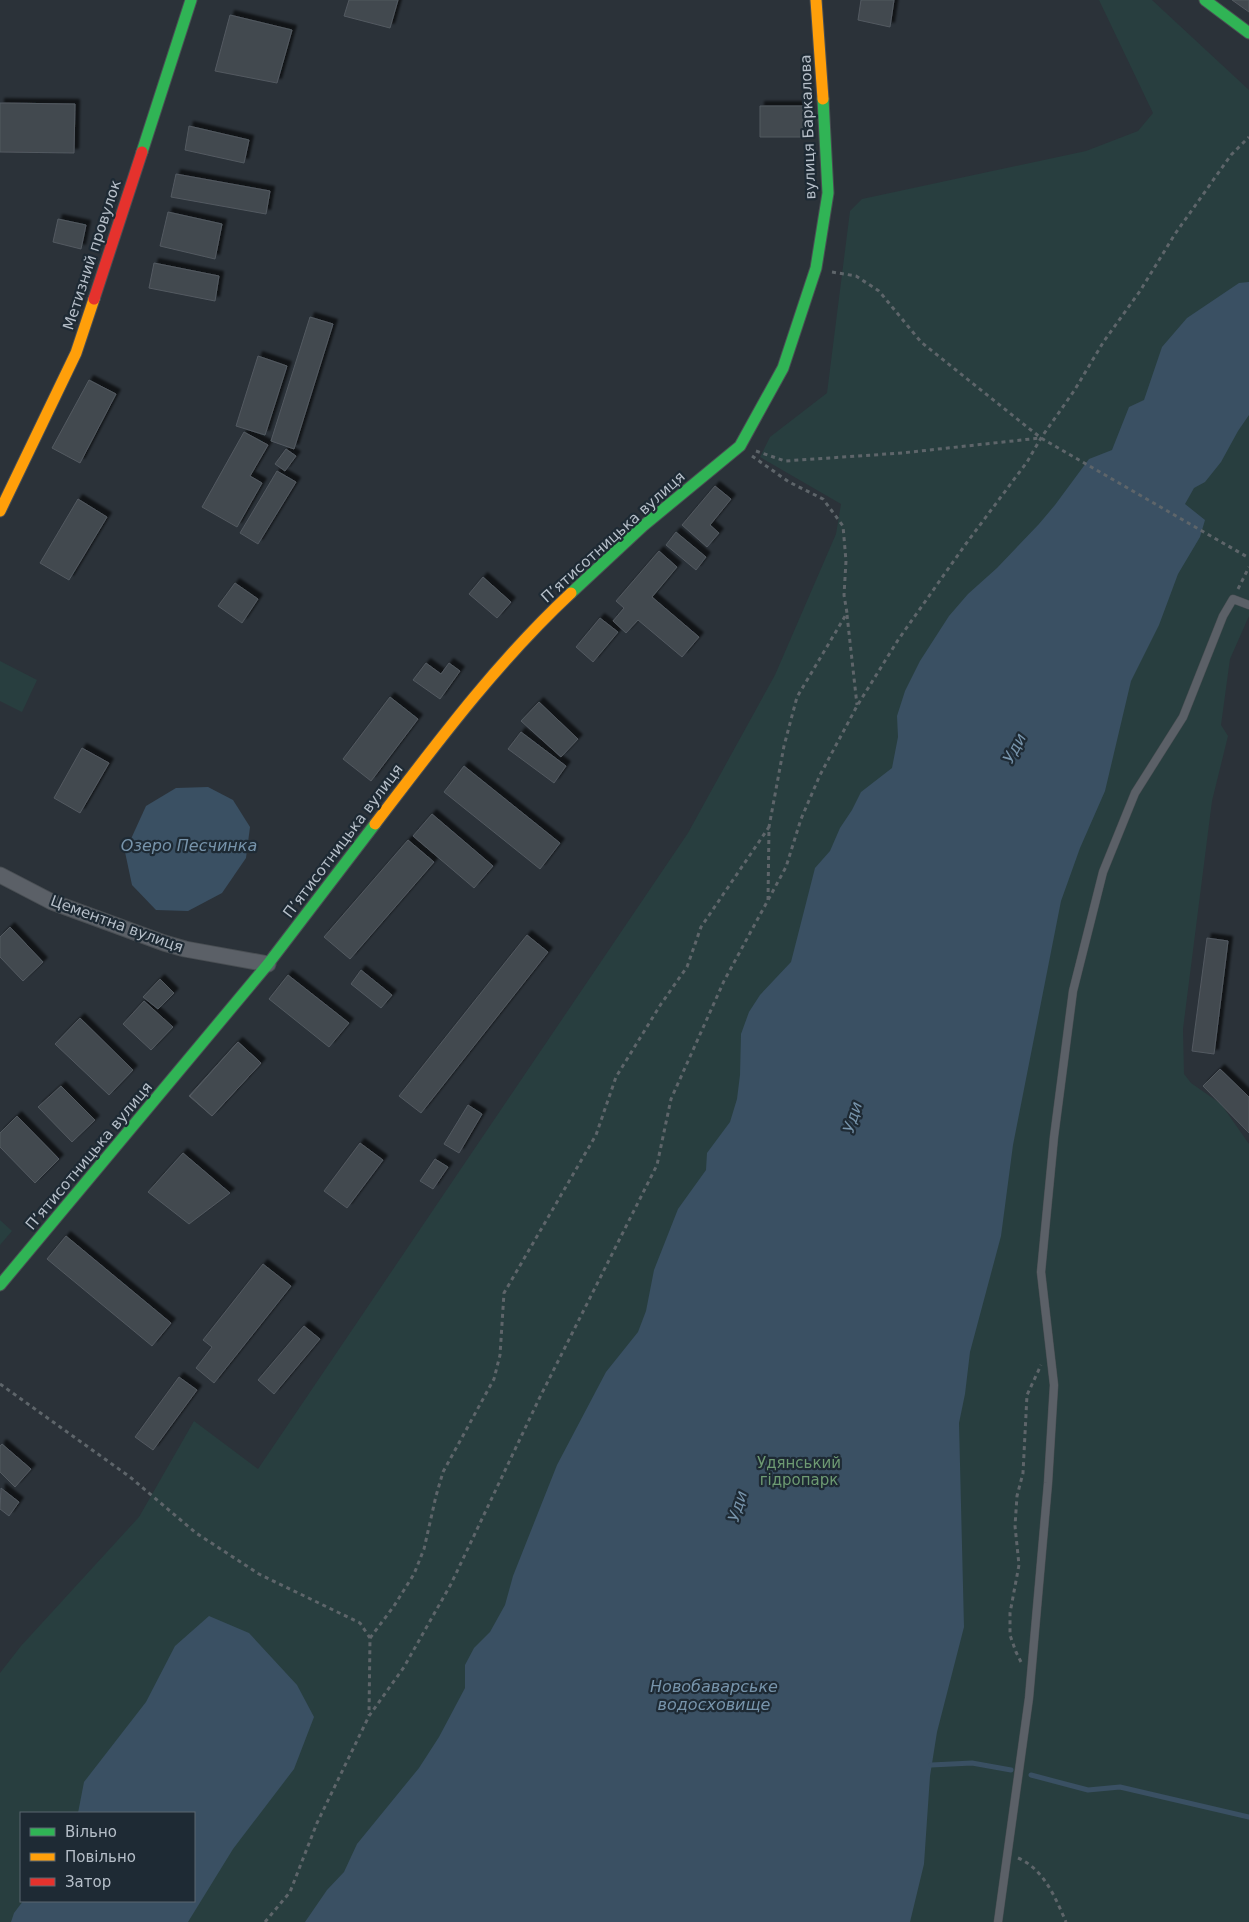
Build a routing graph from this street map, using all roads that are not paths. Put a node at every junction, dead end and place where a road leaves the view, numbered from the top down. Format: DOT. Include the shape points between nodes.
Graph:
graph roads {
  1 [pos="190,0"];
  2 [pos="816,0"];
  3 [pos="1205,0"];
  4 [pos="1249,33"];
  5 [pos="740,446"];
  6 [pos="0,511"];
  7 [pos="1249,605"];
  8 [pos="0,875"];
  9 [pos="268,964"];
  10 [pos="0,1285"];
  11 [pos="998,1922"];
  1 -- 6 [label="street, Метизний провулок" via="76,353"];
  2 -- 5 [label="street, вулиця Баркалова" via="828,193 816,268 783,368"];
  3 -- 4 [label="street"];
  5 -- 9 [label="street, П’ятисотницька вулиця" via="644,526 542,620 448,729"];
  7 -- 11 [label="lane" via="1233,599 1223,616 1183,717 1135,794 1103,872 1072,991 1041,1272 1054,1385 1048,1482 1031,1679"];
  8 -- 9 [label="street, Цементна вулиця" via="52,902 164,943"];
  9 -- 10 [label="street, П’ятисотницька вулиця"];
}
